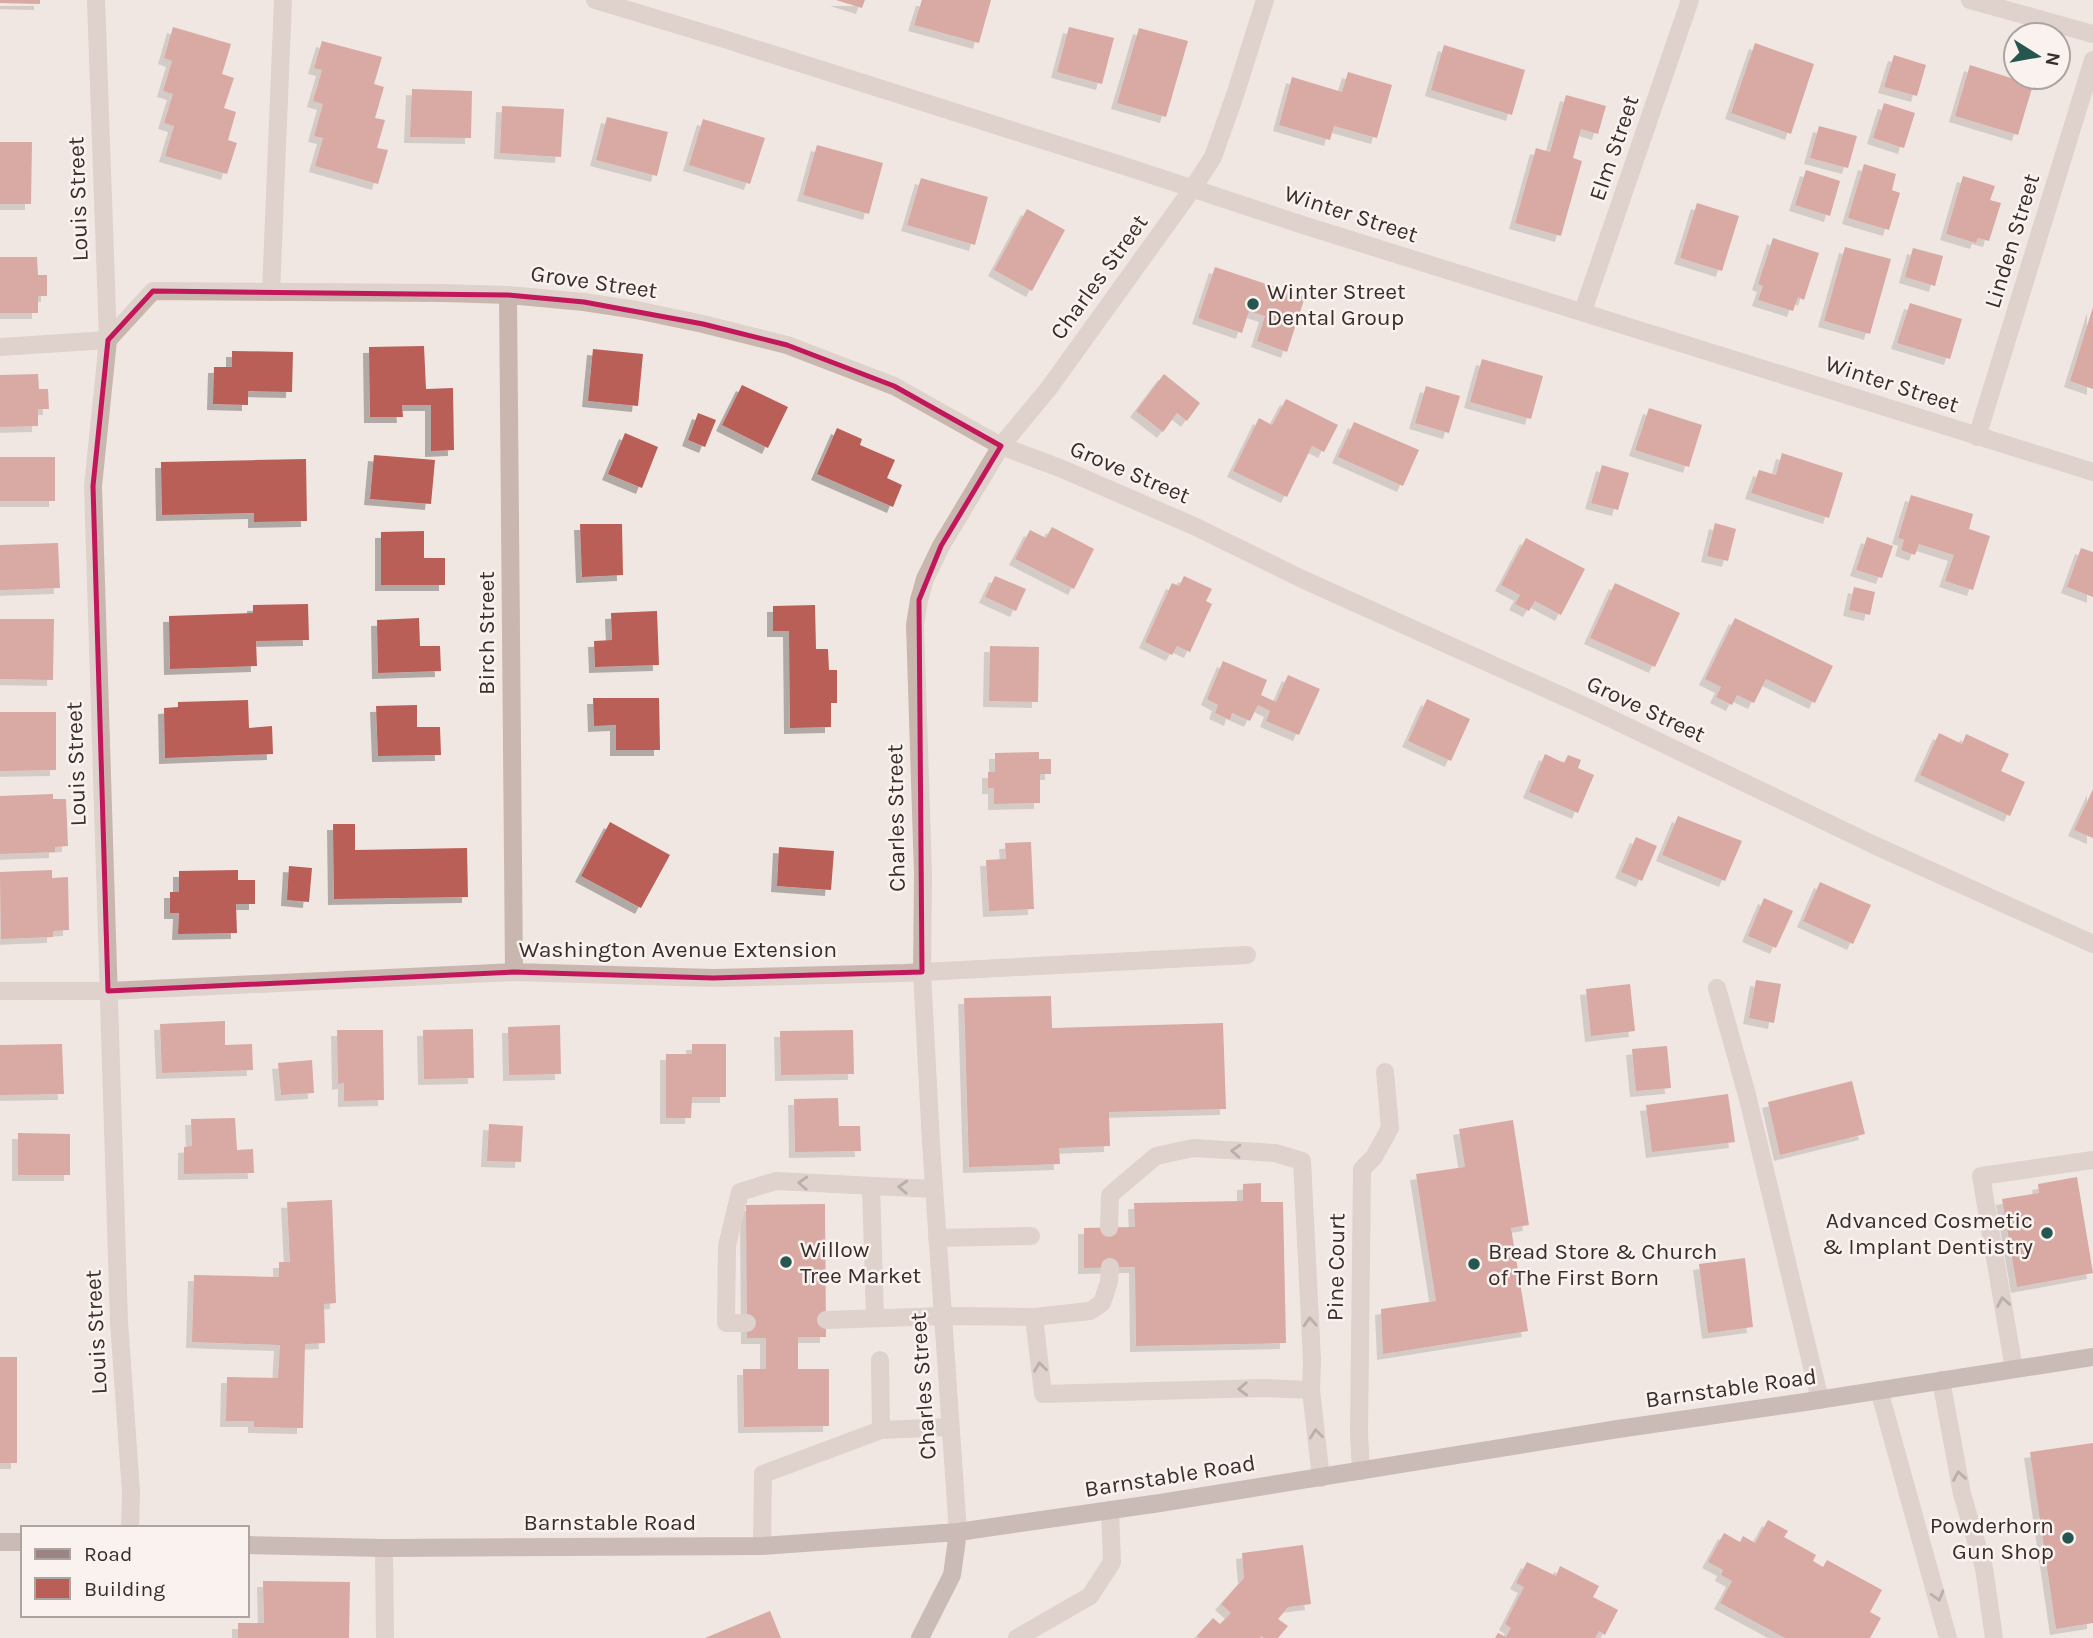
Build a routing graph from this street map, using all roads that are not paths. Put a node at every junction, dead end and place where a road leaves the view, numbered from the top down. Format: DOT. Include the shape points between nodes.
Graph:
graph roads {
  1 [pos="96,0"];
  2 [pos="283,0"];
  3 [pos="595,0"];
  4 [pos="1265,0"];
  5 [pos="1690,0"];
  6 [pos="1970,0"];
  7 [pos="2093,34"];
  8 [pos="2093,60"];
  9 [pos="1194,188"];
  10 [pos="271,292"];
  11 [pos="508,295"];
  12 [pos="1583,311"];
  13 [pos="108,340"];
  14 [pos="0,347"];
  15 [pos="1977,437"];
  16 [pos="1001,446"];
  17 [pos="2093,472"];
  18 [pos="2093,944"];
  19 [pos="1247,955"];
  20 [pos="514,972"];
  21 [pos="922,972"];
  22 [pos="1717,988"];
  23 [pos="0,991"];
  24 [pos="108,991"];
  25 [pos="1385,1072"];
  26 [pos="2093,1160"];
  27 [pos="871,1186"];
  28 [pos="934,1189"];
  29 [pos="1109,1228"];
  30 [pos="1031,1236"];
  31 [pos="937,1238"];
  32 [pos="1110,1268"];
  33 [pos="943,1316"];
  34 [pos="1034,1317"];
  35 [pos="875,1318"];
  36 [pos="826,1320"];
  37 [pos="747,1323"];
  38 [pos="2093,1357"];
  39 [pos="880,1360"];
  40 [pos="2014,1369"];
  41 [pos="1941,1380"];
  42 [pos="1311,1390"];
  43 [pos="1879,1390"];
  44 [pos="1820,1400"];
  45 [pos="950,1427"];
  46 [pos="881,1430"];
  47 [pos="1360,1471"];
  48 [pos="1321,1478"];
  49 [pos="1110,1510"];
  50 [pos="130,1526"];
  51 [pos="958,1532"];
  52 [pos="0,1542"];
  53 [pos="21,1542"];
  54 [pos="248,1545"];
  55 [pos="762,1546"];
  56 [pos="384,1548"];
  57 [pos="385,1638"];
  58 [pos="920,1638"];
  59 [pos="1017,1638"];
  60 [pos="1948,1638"];
  61 [pos="1994,1638"];
  1 -- 13 [label="street, Louis Street"];
  2 -- 10 [label="street"];
  3 -- 9 [label="street, Winter Street"];
  4 -- 9 [label="street, Charles Street" via="1213,157"];
  5 -- 12 [label="street, Elm Street"];
  6 -- 7 [label="street"];
  8 -- 15 [label="street, Linden Street"];
  9 -- 12 [label="street, Winter Street"];
  9 -- 16 [label="street, Charles Street" via="1049,388"];
  10 -- 11 [label="street, Grove Street"];
  10 -- 13 [label="street, Grove Street" via="153,291"];
  11 -- 16 [label="street, Grove Street" via="636,310 788,345 894,386"];
  11 -- 20 [label="street, Birch Street"];
  12 -- 15 [label="street, Winter Street"];
  13 -- 14 [label="street"];
  13 -- 24 [label="street, Louis Street" via="93,486"];
  15 -- 17 [label="street, Winter Street"];
  16 -- 18 [label="street, Grove Street" via="1196,527"];
  16 -- 21 [label="street, Charles Street" via="925,579 915,625"];
  19 -- 21 [label="street, Washington Avenue Extension"];
  20 -- 21 [label="street, Washington Avenue Extension" via="713,978"];
  20 -- 24 [label="street, Washington Avenue Extension"];
  21 -- 28 [label="street, Charles Street"];
  22 -- 44 [label="street"];
  23 -- 24 [label="street, Washington Avenue Extension"];
  24 -- 50 [label="street, Louis Street"];
  25 -- 47 [label="street, Pine Court" via="1390,1128 1362,1169"];
  40 -- 26 [label="street, one-way" via="1981,1176"];
  28 -- 27 [label="street, one-way"];
  27 -- 35 [label="street"];
  27 -- 37 [label="street, one-way" via="776,1181 740,1192 727,1246 726,1323"];
  28 -- 31 [label="street, Charles Street"];
  42 -- 29 [label="street, one-way" via="1302,1161 1275,1153 1193,1148 1156,1156 1110,1195"];
  30 -- 31 [label="street"];
  31 -- 33 [label="street, Charles Street"];
  32 -- 34 [label="street" via="1102,1303 1090,1311"];
  33 -- 34 [label="street"];
  33 -- 35 [label="street"];
  33 -- 45 [label="street, Charles Street"];
  42 -- 34 [label="street, one-way" via="1043,1394"];
  35 -- 36 [label="street"];
  38 -- 40 [label="main road, Barnstable Road"];
  39 -- 46 [label="street"];
  40 -- 41 [label="main road, Barnstable Road"];
  41 -- 43 [label="main road, Barnstable Road"];
  61 -- 41 [label="street, one-way" via="1984,1568 1962,1494"];
  48 -- 42 [label="street, one-way"];
  43 -- 44 [label="main road, Barnstable Road"];
  43 -- 60 [label="street, one-way"];
  44 -- 47 [label="main road, Barnstable Road"];
  45 -- 46 [label="street"];
  45 -- 51 [label="street, Charles Street"];
  46 -- 55 [label="street" via="763,1474"];
  47 -- 48 [label="main road, Barnstable Road"];
  48 -- 49 [label="main road, Barnstable Road"];
  49 -- 51 [label="main road, Barnstable Road"];
  49 -- 59 [label="street" via="1112,1562 1090,1596"];
  51 -- 55 [label="main road, Barnstable Road"];
  51 -- 58 [label="main road" via="952,1575"];
  52 -- 53 [label="main road"];
  54 -- 56 [label="main road, Barnstable Road"];
  55 -- 56 [label="main road, Barnstable Road"];
  56 -- 57 [label="street"];
}
